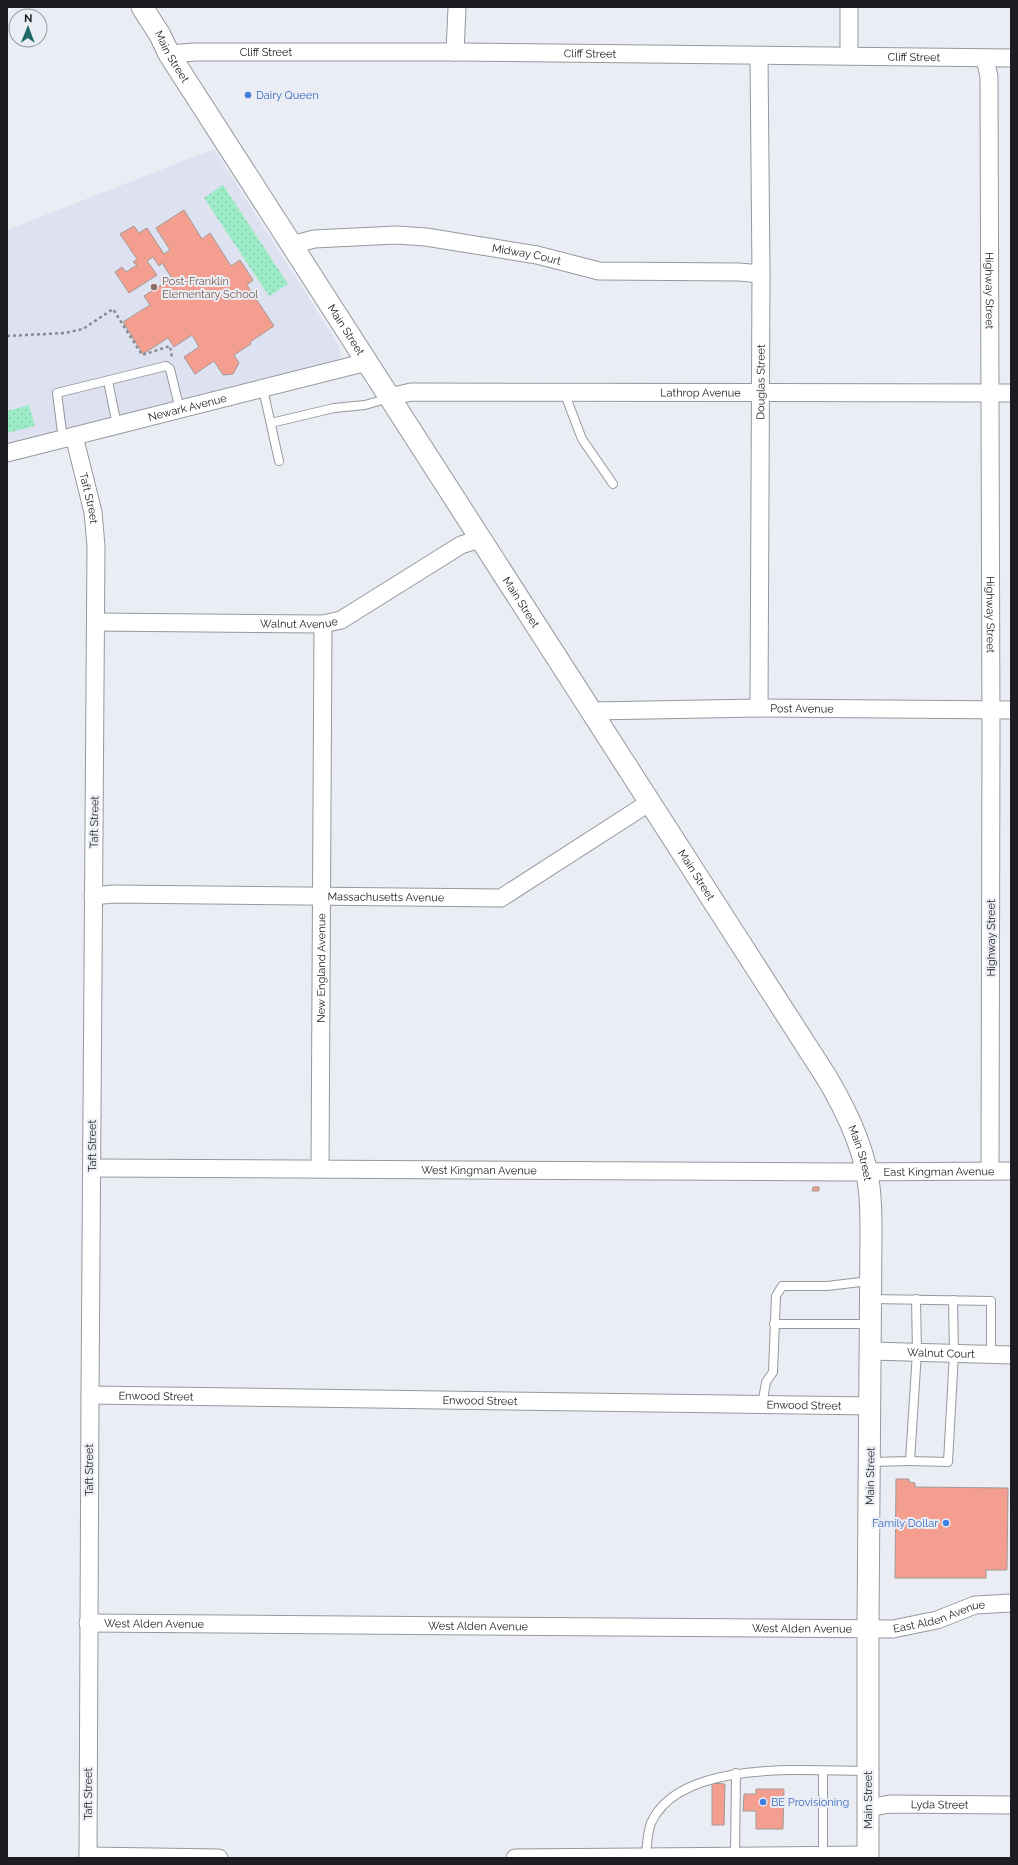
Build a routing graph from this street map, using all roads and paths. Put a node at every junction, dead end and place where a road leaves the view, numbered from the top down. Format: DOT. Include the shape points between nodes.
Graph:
graph roads {
  1 [pos="142,7"];
  2 [pos="457,7"];
  3 [pos="849,7"];
  4 [pos="455,52"];
  5 [pos="169,54"];
  6 [pos="760,56"];
  7 [pos="849,56"];
  8 [pos="985,58"];
  9 [pos="1011,58"];
  10 [pos="292,245"];
  11 [pos="761,274"];
  12 [pos="7,336"];
  13 [pos="173,360"];
  14 [pos="367,362"];
  15 [pos="108,381"];
  16 [pos="263,389"];
  17 [pos="564,392"];
  18 [pos="759,392"];
  19 [pos="990,393"];
  20 [pos="1011,393"];
  21 [pos="390,397"];
  22 [pos="180,410"];
  23 [pos="271,423"];
  24 [pos="117,426"];
  25 [pos="69,438"];
  26 [pos="7,453"];
  27 [pos="279,461"];
  28 [pos="614,484"];
  29 [pos="479,539"];
  30 [pos="96,622"];
  31 [pos="323,624"];
  32 [pos="759,708"];
  33 [pos="991,710"];
  34 [pos="1011,710"];
  35 [pos="593,711"];
  36 [pos="650,802"];
  37 [pos="93,896"];
  38 [pos="321,896"];
  39 [pos="92,1168"];
  40 [pos="320,1169"];
  41 [pos="866,1171"];
  42 [pos="990,1171"];
  43 [pos="1011,1171"];
  44 [pos="872,1289"];
  45 [pos="916,1299"];
  46 [pos="953,1300"];
  47 [pos="774,1324"];
  48 [pos="871,1324"];
  49 [pos="871,1351"];
  50 [pos="917,1352"];
  51 [pos="954,1353"];
  52 [pos="991,1354"];
  53 [pos="1011,1355"];
  54 [pos="90,1395"];
  55 [pos="762,1405"];
  56 [pos="871,1406"];
  57 [pos="910,1461"];
  58 [pos="871,1462"];
  59 [pos="1011,1603"];
  60 [pos="88,1623"];
  61 [pos="868,1627"];
  62 [pos="823,1771"];
  63 [pos="869,1771"];
  64 [pos="736,1773"];
  65 [pos="1011,1805"];
  66 [pos="868,1808"];
  67 [pos="735,1855"];
  68 [pos="824,1855"];
  69 [pos="646,1856"];
  70 [pos="752,1856"];
  71 [pos="868,1856"];
  72 [pos="88,1857"];
  73 [pos="219,1858"];
  74 [pos="515,1858"];
  1 -- 5 [label="street, Main Street"];
  2 -- 4 [label="street"];
  3 -- 7 [label="street"];
  4 -- 5 [label="street, Cliff Street"];
  4 -- 6 [label="street, Cliff Street"];
  5 -- 10 [label="street, Main Street"];
  6 -- 7 [label="street, Cliff Street"];
  6 -- 11 [label="street, Douglas Street"];
  7 -- 8 [label="street, Cliff Street"];
  8 -- 9 [label="street, Cliff Street"];
  8 -- 19 [label="street, Highway Street" via="989,77"];
  10 -- 11 [label="street, Midway Court" via="314,239 396,235 426,237 537,255 599,271"];
  10 -- 14 [label="street, Main Street"];
  11 -- 18 [label="street, Douglas Street"];
  12 -- 13 [label="path" via="65,333 83,329 113,310 142,355 170,346"];
  14 -- 16 [label="street, Newark Avenue"];
  14 -- 21 [label="street, Main Street"];
  15 -- 22 [label="lane" via="169,367"];
  15 -- 24 [label="lane"];
  15 -- 25 [label="lane" via="58,393"];
  16 -- 22 [label="street, Newark Avenue"];
  16 -- 23 [label="lane"];
  17 -- 18 [label="street, Lathrop Avenue"];
  17 -- 21 [label="street, Lathrop Avenue" via="411,392"];
  17 -- 28 [label="lane" via="582,439"];
  18 -- 19 [label="street, Lathrop Avenue"];
  18 -- 32 [label="street, Douglas Street"];
  19 -- 20 [label="street, Lathrop Avenue"];
  19 -- 33 [label="street, Highway Street"];
  21 -- 23 [label="lane" via="365,405 334,408"];
  21 -- 29 [label="street, Main Street"];
  22 -- 24 [label="street, Newark Avenue"];
  23 -- 27 [label="lane"];
  24 -- 25 [label="street, Newark Avenue"];
  25 -- 26 [label="street, Newark Avenue"];
  25 -- 30 [label="street, Taft Street" via="94,512"];
  29 -- 31 [label="street, Walnut Avenue" via="461,545 341,620"];
  29 -- 35 [label="street, Main Street"];
  30 -- 31 [label="street, Walnut Avenue"];
  30 -- 37 [label="street, Taft Street"];
  31 -- 38 [label="street, New England Avenue"];
  32 -- 33 [label="street, Post Avenue"];
  32 -- 35 [label="street, Post Avenue"];
  33 -- 34 [label="street, Post Avenue"];
  33 -- 42 [label="street, Highway Street"];
  35 -- 36 [label="street, Main Street"];
  36 -- 38 [label="street, Massachusetts Avenue" via="501,898"];
  36 -- 41 [label="street, Main Street" via="840,1100"];
  37 -- 38 [label="street, Massachusetts Avenue"];
  37 -- 39 [label="street, Taft Street"];
  38 -- 40 [label="street, New England Avenue"];
  39 -- 40 [label="street, West Kingman Avenue"];
  39 -- 54 [label="street, Taft Street"];
  40 -- 41 [label="street, West Kingman Avenue"];
  41 -- 42 [label="street, East Kingman Avenue"];
  41 -- 44 [label="street, Main Street" via="870,1201"];
  42 -- 43 [label="street, East Kingman Avenue"];
  44 -- 45 [label="lane"];
  44 -- 47 [label="lane" via="782,1286 776,1296"];
  44 -- 48 [label="street, Main Street"];
  45 -- 46 [label="lane"];
  45 -- 50 [label="lane"];
  46 -- 51 [label="lane"];
  46 -- 52 [label="lane" via="991,1301"];
  47 -- 48 [label="lane"];
  47 -- 55 [label="lane" via="774,1372 766,1382"];
  48 -- 49 [label="street, Main Street"];
  49 -- 50 [label="street, Walnut Court"];
  49 -- 56 [label="street, Main Street"];
  50 -- 51 [label="street, Walnut Court"];
  50 -- 57 [label="lane"];
  51 -- 52 [label="street, Walnut Court"];
  51 -- 57 [label="lane" via="948,1462"];
  52 -- 53 [label="street, Walnut Court"];
  54 -- 55 [label="street, Enwood Street"];
  54 -- 60 [label="street, Taft Street"];
  55 -- 56 [label="street, Enwood Street"];
  56 -- 58 [label="street, Main Street"];
  57 -- 58 [label="lane"];
  58 -- 61 [label="street, Main Street"];
  59 -- 61 [label="street, East Alden Avenue" via="975,1605 937,1620 893,1629"];
  60 -- 61 [label="street, West Alden Avenue"];
  60 -- 72 [label="street, Taft Street"];
  61 -- 63 [label="street, Main Street"];
  62 -- 63 [label="lane"];
  62 -- 64 [label="lane"];
  62 -- 68 [label="lane"];
  63 -- 66 [label="street, Main Street"];
  64 -- 67 [label="lane"];
  64 -- 69 [label="lane" via="717,1777 671,1799 658,1812 651,1824"];
  65 -- 66 [label="street, Lyda Street" via="890,1804"];
  66 -- 71 [label="street, Main Street"];
  67 -- 69 [label="street"];
  67 -- 70 [label="street"];
  68 -- 70 [label="street"];
  68 -- 71 [label="street"];
  69 -- 74 [label="street"];
  72 -- 73 [label="street"];
}
